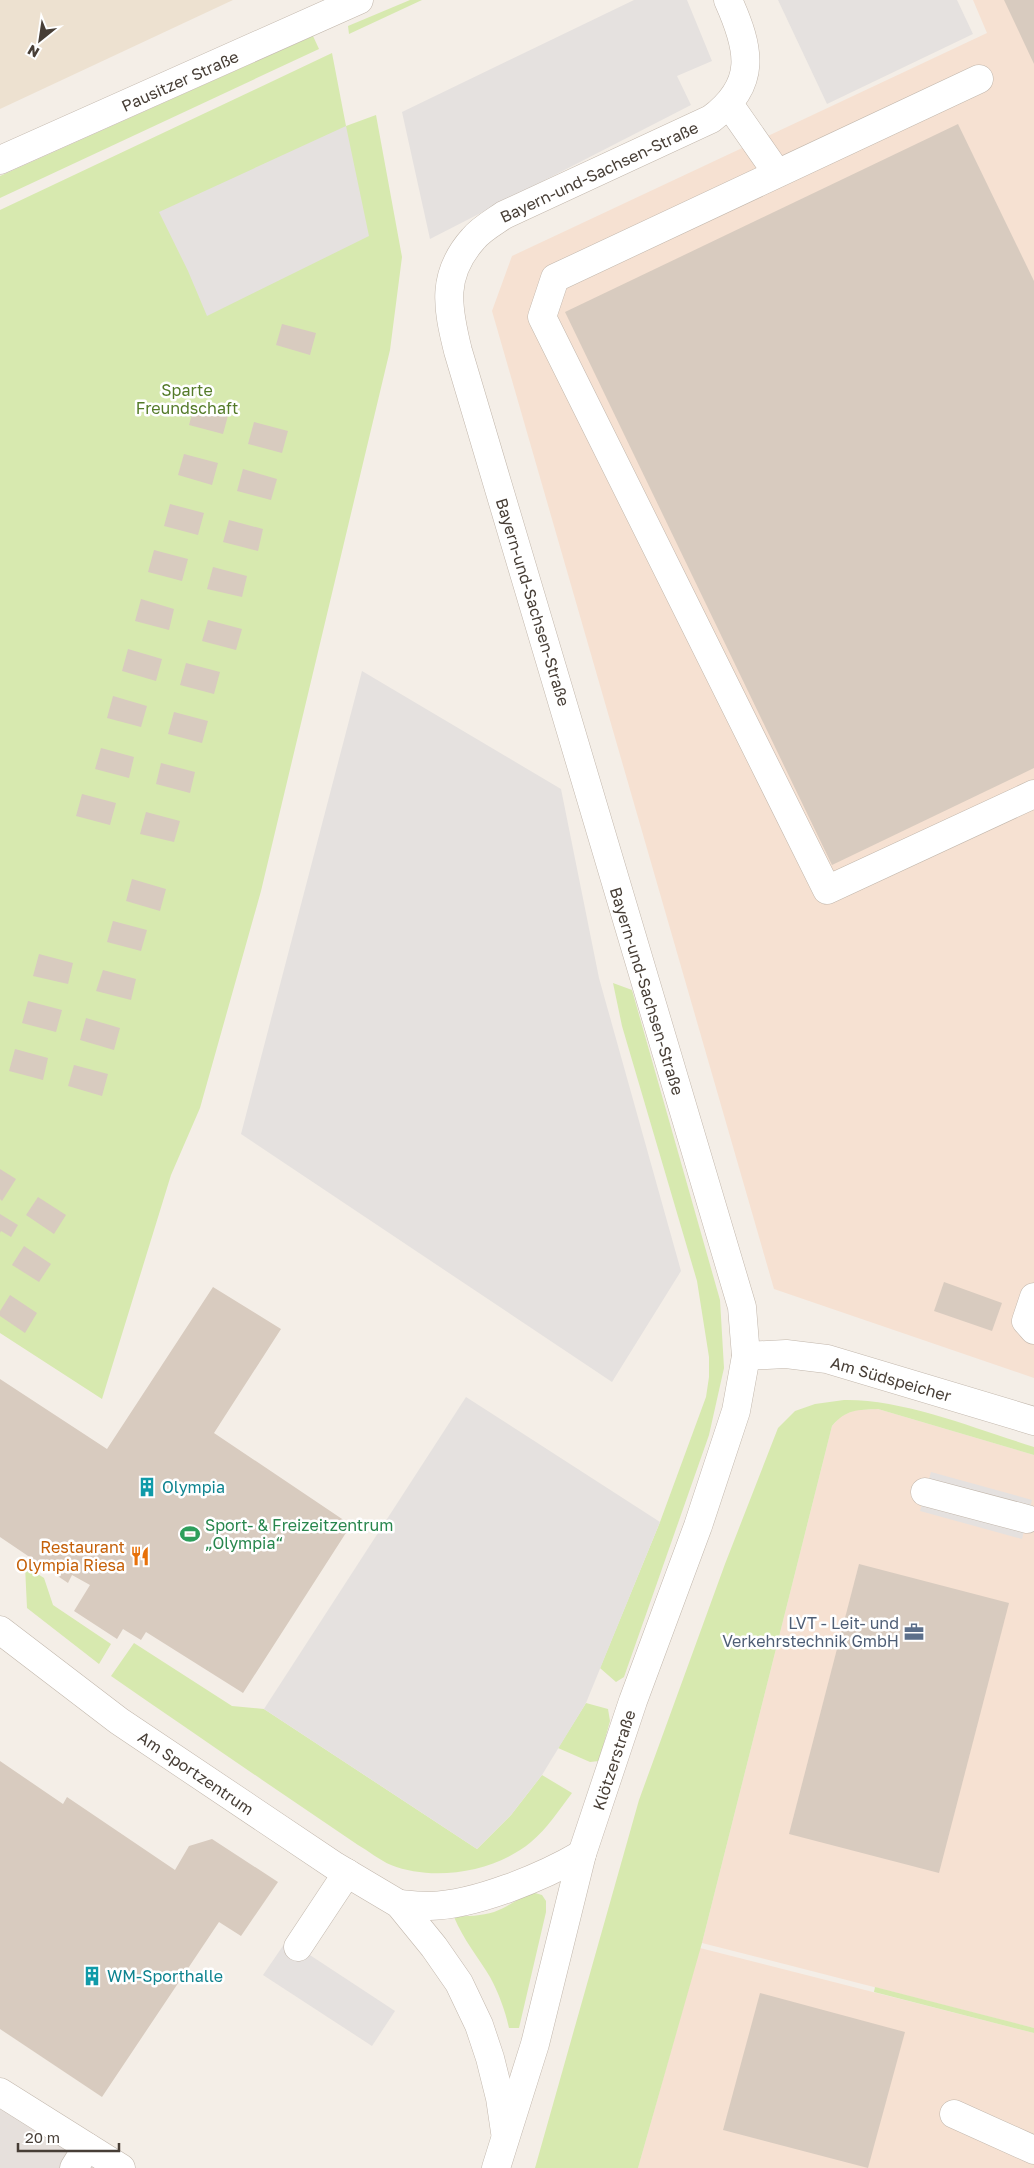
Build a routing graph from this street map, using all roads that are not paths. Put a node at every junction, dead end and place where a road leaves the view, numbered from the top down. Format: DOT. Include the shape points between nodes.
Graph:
graph roads {
  1 [pos="359,0"];
  2 [pos="728,0"];
  3 [pos="327,7"];
  4 [pos="979,79"];
  5 [pos="729,104"];
  6 [pos="0,160"];
  7 [pos="777,173"];
  8 [pos="1034,794"];
  9 [pos="1034,1296"];
  10 [pos="1034,1330"];
  11 [pos="746,1356"];
  12 [pos="1034,1421"];
  13 [pos="925,1492"];
  14 [pos="1027,1519"];
  15 [pos="0,1630"];
  16 [pos="582,1854"];
  17 [pos="347,1873"];
  18 [pos="399,1904"];
  19 [pos="298,1947"];
  20 [pos="0,2092"];
  21 [pos="954,2114"];
  22 [pos="506,2138"];
  23 [pos="1034,2150"];
  24 [pos="81,2158"];
  25 [pos="121,2168"];
  26 [pos="496,2168"];
  1 -- 3 [label="street, Pausitzer Straße"];
  2 -- 5 [label="street, Bayern-und-Sachsen-Straße" via="746,48 745,76"];
  3 -- 6 [label="street, Pausitzer Straße"];
  4 -- 7 [label="street"];
  5 -- 7 [label="street"];
  5 -- 11 [label="street, Bayern-und-Sachsen-Straße" via="711,119 504,215 474,237 466,249 449,283 448,304 458,350 742,1307"];
  7 -- 8 [label="street" via="555,278 542,317 827,890"];
  9 -- 10 [label="street" via="1026,1321"];
  11 -- 12 [label="street, Am Südspeicher" via="786,1354 827,1360"];
  11 -- 16 [label="street, Klötzerstraße" via="736,1411"];
  13 -- 14 [label="street"];
  15 -- 17 [label="street, Am Sportzentrum" via="119,1721"];
  16 -- 18 [label="street, Am Sportzentrum" via="558,1868 492,1894 439,1905"];
  16 -- 22 [label="street, Klötzerstraße" via="535,2044"];
  17 -- 18 [label="street, Am Sportzentrum"];
  17 -- 19 [label="street"];
  18 -- 22 [label="street, Am Sportzentrum" via="459,1983 479,2025 498,2090"];
  20 -- 24 [label="street"];
  21 -- 23 [label="street"];
  22 -- 26 [label="street, Klötzerstraße"];
  24 -- 25 [label="street"];
}
